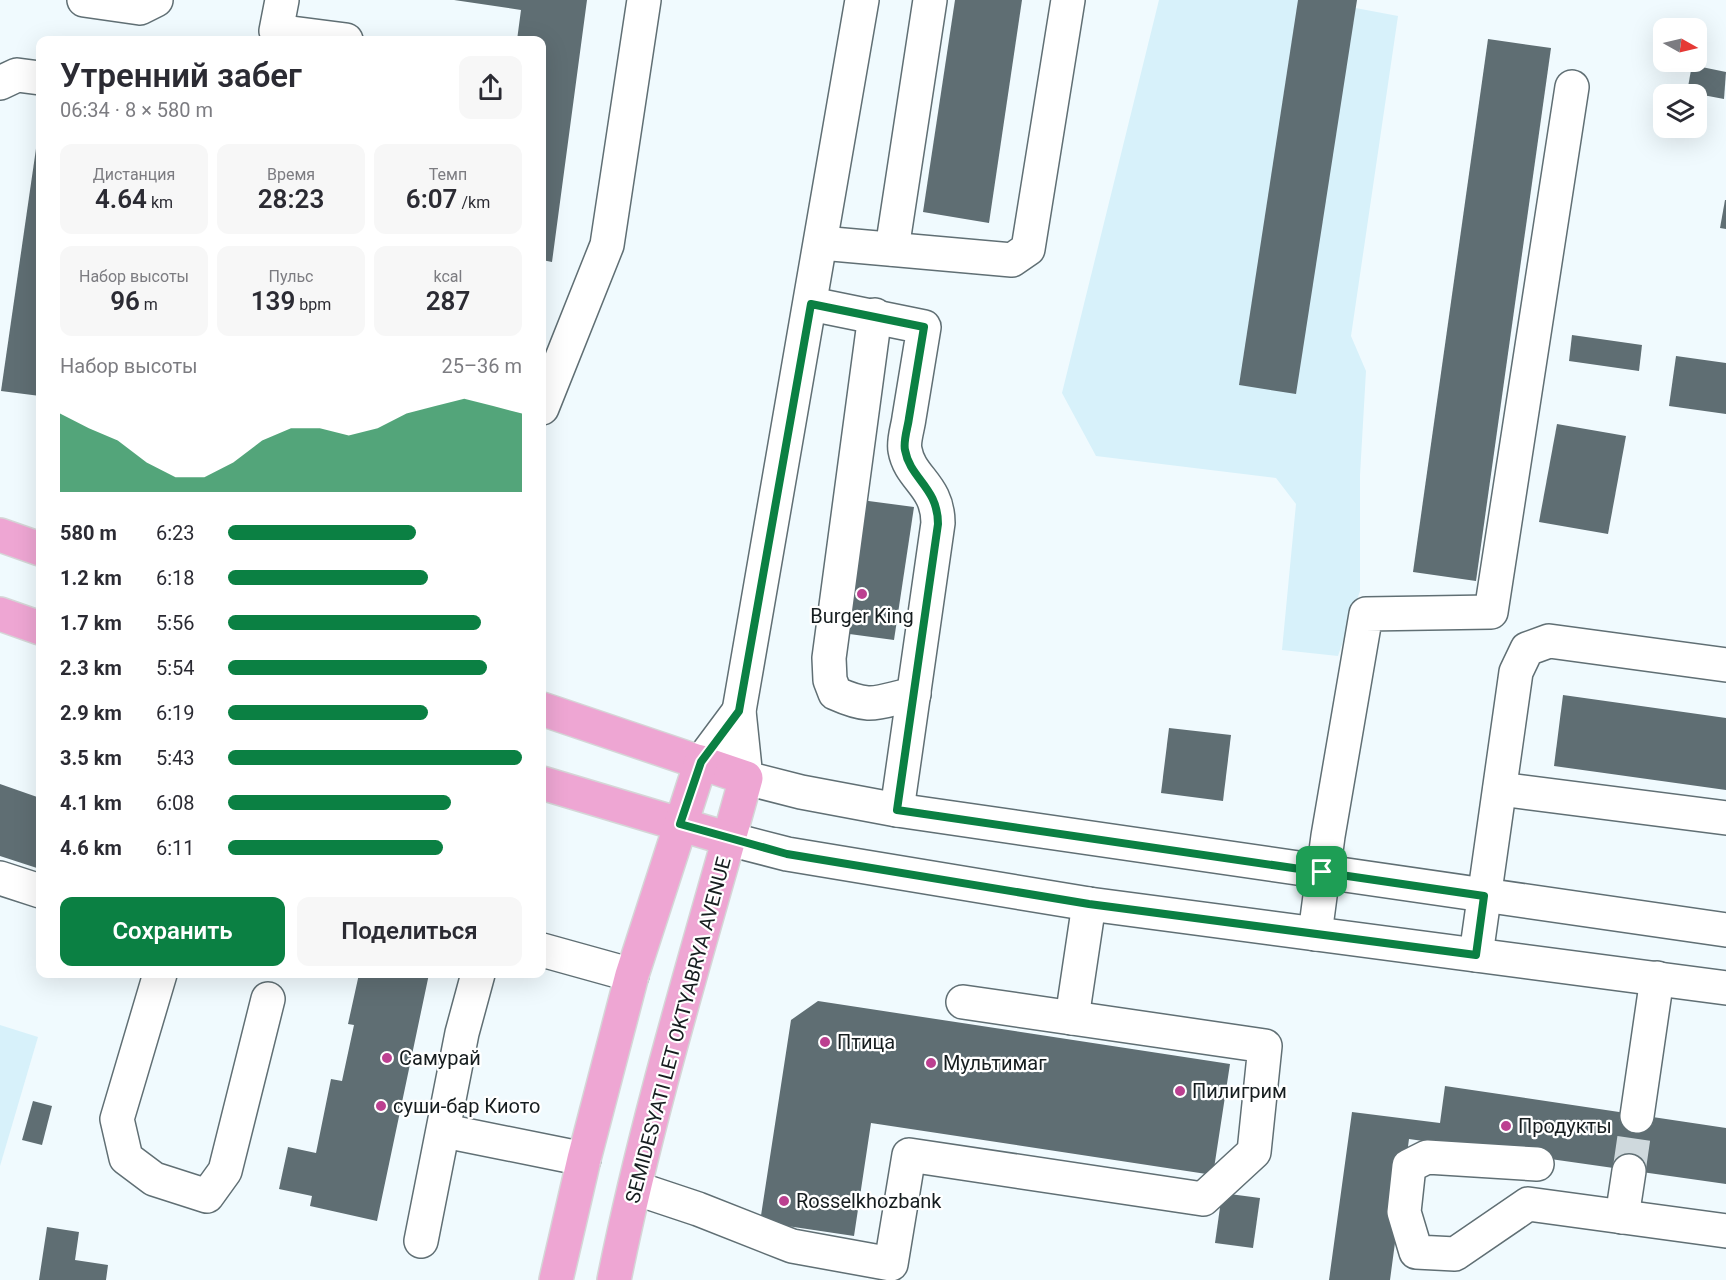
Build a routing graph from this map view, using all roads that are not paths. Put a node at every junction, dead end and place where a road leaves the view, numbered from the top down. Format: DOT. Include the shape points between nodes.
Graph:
graph roads {
  1 [pos="84,0"];
  2 [pos="156,0"];
  3 [pos="282,0"];
  4 [pos="644,0"];
  5 [pos="862,0"];
  6 [pos="930,0"];
  7 [pos="1068,0"];
  8 [pos="315,36"];
  9 [pos="36,77"];
  10 [pos="0,83"];
  11 [pos="1572,87"];
  12 [pos="821,243"];
  13 [pos="892,249"];
  14 [pos="811,304"];
  15 [pos="875,315"];
  16 [pos="546,398"];
  17 [pos="0,535"];
  18 [pos="36,548"];
  19 [pos="0,615"];
  20 [pos="36,627"];
  21 [pos="1726,665"];
  22 [pos="914,694"];
  23 [pos="546,710"];
  24 [pos="739,711"];
  25 [pos="701,762"];
  26 [pos="746,778"];
  27 [pos="546,784"];
  28 [pos="1500,789"];
  29 [pos="897,810"];
  30 [pos="1726,818"];
  31 [pos="680,824"];
  32 [pos="729,839"];
  33 [pos="1322,872"];
  34 [pos="0,878"];
  35 [pos="36,890"];
  36 [pos="1484,896"];
  37 [pos="1089,904"];
  38 [pos="1726,930"];
  39 [pos="1315,934"];
  40 [pos="546,951"];
  41 [pos="1476,955"];
  42 [pos="632,975"];
  43 [pos="158,978"];
  44 [pos="477,978"];
  45 [pos="1657,978"];
  46 [pos="1726,988"];
  47 [pos="268,999"];
  48 [pos="963,1002"];
  49 [pos="1072,1018"];
  50 [pos="1637,1116"];
  51 [pos="445,1131"];
  52 [pos="584,1159"];
  53 [pos="1537,1164"];
  54 [pos="1629,1171"];
  55 [pos="635,1188"];
  56 [pos="1622,1216"];
  57 [pos="1726,1231"];
  58 [pos="422,1241"];
  59 [pos="556,1280"];
  60 [pos="614,1280"];
  1 -- 2 [label="street" via="140,8"];
  3 -- 8 [label="street" via="276,31"];
  4 -- 16 [label="street" via="607,245"];
  5 -- 12 [label="street, SEMIDESYATI LET OKTYABRYA AVENUE"];
  6 -- 13 [label="street"];
  7 -- 13 [label="street" via="1028,249 1012,261"];
  9 -- 10 [label="street" via="17,75"];
  11 -- 33 [label="street" via="1491,612 1366,614"];
  12 -- 13 [label="street"];
  12 -- 14 [label="street, SEMIDESYATI LET OKTYABRYA AVENUE"];
  14 -- 15 [label="street"];
  14 -- 24 [label="street, SEMIDESYATI LET OKTYABRYA AVENUE"];
  15 -- 22 [label="street" via="924,327 904,449 912,469 934,499 938,524"];
  15 -- 22 [label="street" via="829,658 830,680 835,693 866,705"];
  17 -- 18 [label="main road"];
  19 -- 20 [label="main road"];
  21 -- 28 [label="street" via="1549,641 1527,649 1516,672"];
  22 -- 29 [label="street"];
  23 -- 25 [label="main road"];
  24 -- 25 [label="street"];
  24 -- 26 [label="street, SEMIDESYATI LET OKTYABRYA AVENUE"];
  25 -- 26 [label="main road"];
  25 -- 31 [label="main road"];
  26 -- 29 [label="street"];
  26 -- 32 [label="main road, SEMIDESYATI LET OKTYABRYA AVENUE"];
  27 -- 31 [label="main road"];
  28 -- 30 [label="street"];
  28 -- 36 [label="street"];
  29 -- 33 [label="street"];
  31 -- 32 [label="main road"];
  31 -- 42 [label="main road"];
  32 -- 37 [label="street" via="787,854"];
  32 -- 55 [label="main road, SEMIDESYATI LET OKTYABRYA AVENUE"];
  33 -- 36 [label="street"];
  33 -- 39 [label="street"];
  34 -- 35 [label="street"];
  36 -- 38 [label="street"];
  36 -- 41 [label="street"];
  37 -- 39 [label="street"];
  37 -- 49 [label="street"];
  39 -- 41 [label="street"];
  40 -- 42 [label="street"];
  41 -- 45 [label="street"];
  42 -- 52 [label="main road"];
  43 -- 47 [label="street" via="104,1116 126,1158 154,1179 207,1196 225,1171"];
  44 -- 51 [label="street" via="462,1033"];
  45 -- 46 [label="street"];
  45 -- 50 [label="street"];
  48 -- 49 [label="street"];
  49 -- 55 [label="street" via="1265,1046 1254,1152 1203,1199 909,1155 891,1264 792,1246"];
  51 -- 52 [label="street"];
  51 -- 58 [label="street"];
  52 -- 59 [label="main road"];
  53 -- 56 [label="street" via="1427,1157 1408,1166 1404,1212 1416,1252 1455,1254 1528,1204"];
  54 -- 56 [label="street"];
  55 -- 60 [label="main road, SEMIDESYATI LET OKTYABRYA AVENUE"];
  56 -- 57 [label="street"];
}
